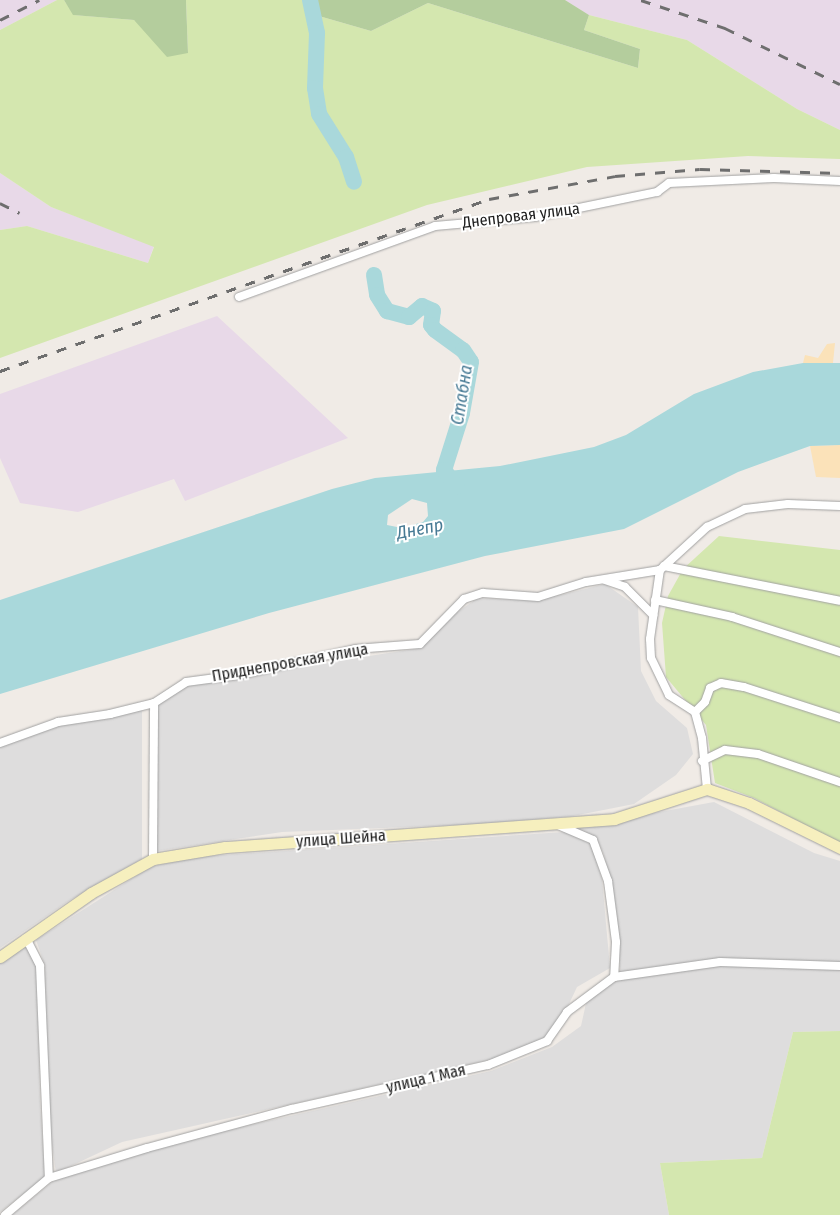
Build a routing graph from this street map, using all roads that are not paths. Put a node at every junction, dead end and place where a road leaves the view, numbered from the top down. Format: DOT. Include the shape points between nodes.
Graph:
graph roads {
  1 [pos="840,181"];
  2 [pos="239,297"];
  3 [pos="840,506"];
  4 [pos="662,568"];
  5 [pos="604,580"];
  6 [pos="656,600"];
  7 [pos="840,601"];
  8 [pos="654,615"];
  9 [pos="840,652"];
  10 [pos="154,703"];
  11 [pos="694,712"];
  12 [pos="840,718"];
  13 [pos="0,743"];
  14 [pos="702,761"];
  15 [pos="840,782"];
  16 [pos="707,789"];
  17 [pos="558,825"];
  18 [pos="840,848"];
  19 [pos="154,859"];
  20 [pos="26,938"];
  21 [pos="0,957"];
  22 [pos="840,966"];
  23 [pos="614,977"];
  24 [pos="49,1178"];
  25 [pos="5,1215"];
  1 -- 2 [label="street, Днепровая улица" via="774,178 669,183 657,192 535,217 435,226"];
  3 -- 4 [label="street" via="788,504 744,509 707,527"];
  4 -- 5 [label="street, Приднепровская улица"];
  4 -- 6 [label="street"];
  4 -- 7 [label="street"];
  5 -- 8 [label="street" via="625,587"];
  5 -- 10 [label="street, Приднепровская улица" via="538,597 483,593 464,599 420,644 355,649 186,682"];
  6 -- 8 [label="street"];
  6 -- 9 [label="street" via="732,617"];
  8 -- 11 [label="street" via="651,658 669,696"];
  10 -- 13 [label="street, Приднепровская улица" via="58,722"];
  10 -- 19 [label="street"];
  11 -- 12 [label="street" via="705,702 710,688 721,683 744,687"];
  11 -- 14 [label="street" via="702,738"];
  14 -- 15 [label="street" via="724,750 758,754"];
  14 -- 16 [label="street"];
  16 -- 17 [label="street, улица Шейна" via="614,819"];
  16 -- 18 [label="street" via="749,803"];
  17 -- 19 [label="street, улица Шейна" via="225,847"];
  17 -- 23 [label="street" via="593,840 608,881 616,942"];
  19 -- 20 [label="street, улица Шейна" via="91,893"];
  20 -- 21 [label="street, улица Шейна"];
  20 -- 24 [label="street" via="40,966"];
  22 -- 23 [label="street, улица 1 Мая" via="720,962"];
  23 -- 24 [label="street, улица 1 Мая" via="567,1012 546,1040 488,1065 292,1108"];
  24 -- 25 [label="street, улица 1 Мая"];
}
